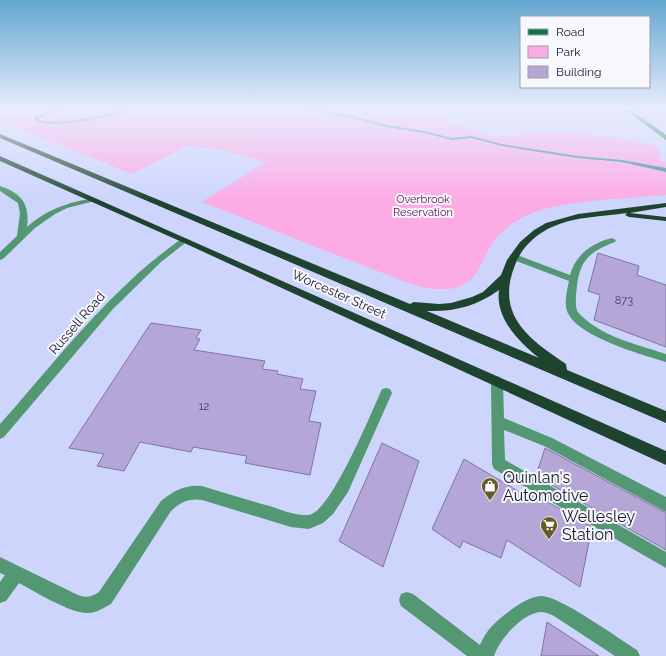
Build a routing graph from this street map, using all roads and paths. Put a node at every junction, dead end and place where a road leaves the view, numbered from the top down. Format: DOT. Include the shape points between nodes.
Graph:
graph roads {
  1 [pos="9,140"];
  2 [pos="0,158"];
  3 [pos="0,188"];
  4 [pos="95,200"];
  5 [pos="666,205"];
  6 [pos="608,213"];
  7 [pos="666,219"];
  8 [pos="21,238"];
  9 [pos="185,240"];
  10 [pos="612,240"];
  11 [pos="0,257"];
  12 [pos="514,257"];
  13 [pos="505,276"];
  14 [pos="573,279"];
  15 [pos="387,299"];
  16 [pos="666,358"];
  17 [pos="497,381"];
  18 [pos="601,390"];
  19 [pos="386,393"];
  20 [pos="666,417"];
  21 [pos="498,421"];
  22 [pos="0,434"];
  23 [pos="666,459"];
  24 [pos="666,505"];
  25 [pos="666,560"];
  26 [pos="0,565"];
  27 [pos="16,573"];
  28 [pos="0,595"];
  29 [pos="407,600"];
  30 [pos="481,656"];
  31 [pos="485,656"];
  32 [pos="631,656"];
  1 -- 15 [label="highway, Worcester Street"];
  2 -- 4 [label="highway, Worcester Street"];
  3 -- 8 [label="street" via="23,205 25,214"];
  4 -- 8 [label="street" via="69,204 53,210"];
  4 -- 9 [label="highway, Worcester Street"];
  5 -- 6 [label="highway"];
  6 -- 7 [label="highway"];
  6 -- 12 [label="highway" via="570,219 548,226 530,237"];
  8 -- 11 [label="street"];
  9 -- 17 [label="highway, Worcester Street"];
  9 -- 22 [label="street, Russell Road" via="155,261 122,293"];
  10 -- 14 [label="street" via="593,248 582,258 575,269"];
  12 -- 13 [label="highway"];
  12 -- 14 [label="street"];
  13 -- 15 [label="highway" via="496,287 473,301 450,308 423,308"];
  13 -- 18 [label="highway" via="502,296 507,315 515,328 548,358"];
  14 -- 16 [label="street" via="571,307 580,322 599,333"];
  15 -- 18 [label="highway, Worcester Street"];
  17 -- 21 [label="street"];
  17 -- 23 [label="highway, Worcester Street"];
  18 -- 20 [label="highway, Worcester Street"];
  19 -- 27 [label="street" via="343,487 336,499 318,518 309,522 291,520 193,492 174,499 166,506 112,589 96,604 86,606 76,603"];
  21 -- 24 [label="street" via="548,442"];
  21 -- 25 [label="street" via="499,464"];
  26 -- 27 [label="street"];
  27 -- 28 [label="street"];
  29 -- 30 [label="street"];
  31 -- 32 [label="street" via="490,642 503,625 530,607 543,604 558,609"];
}
